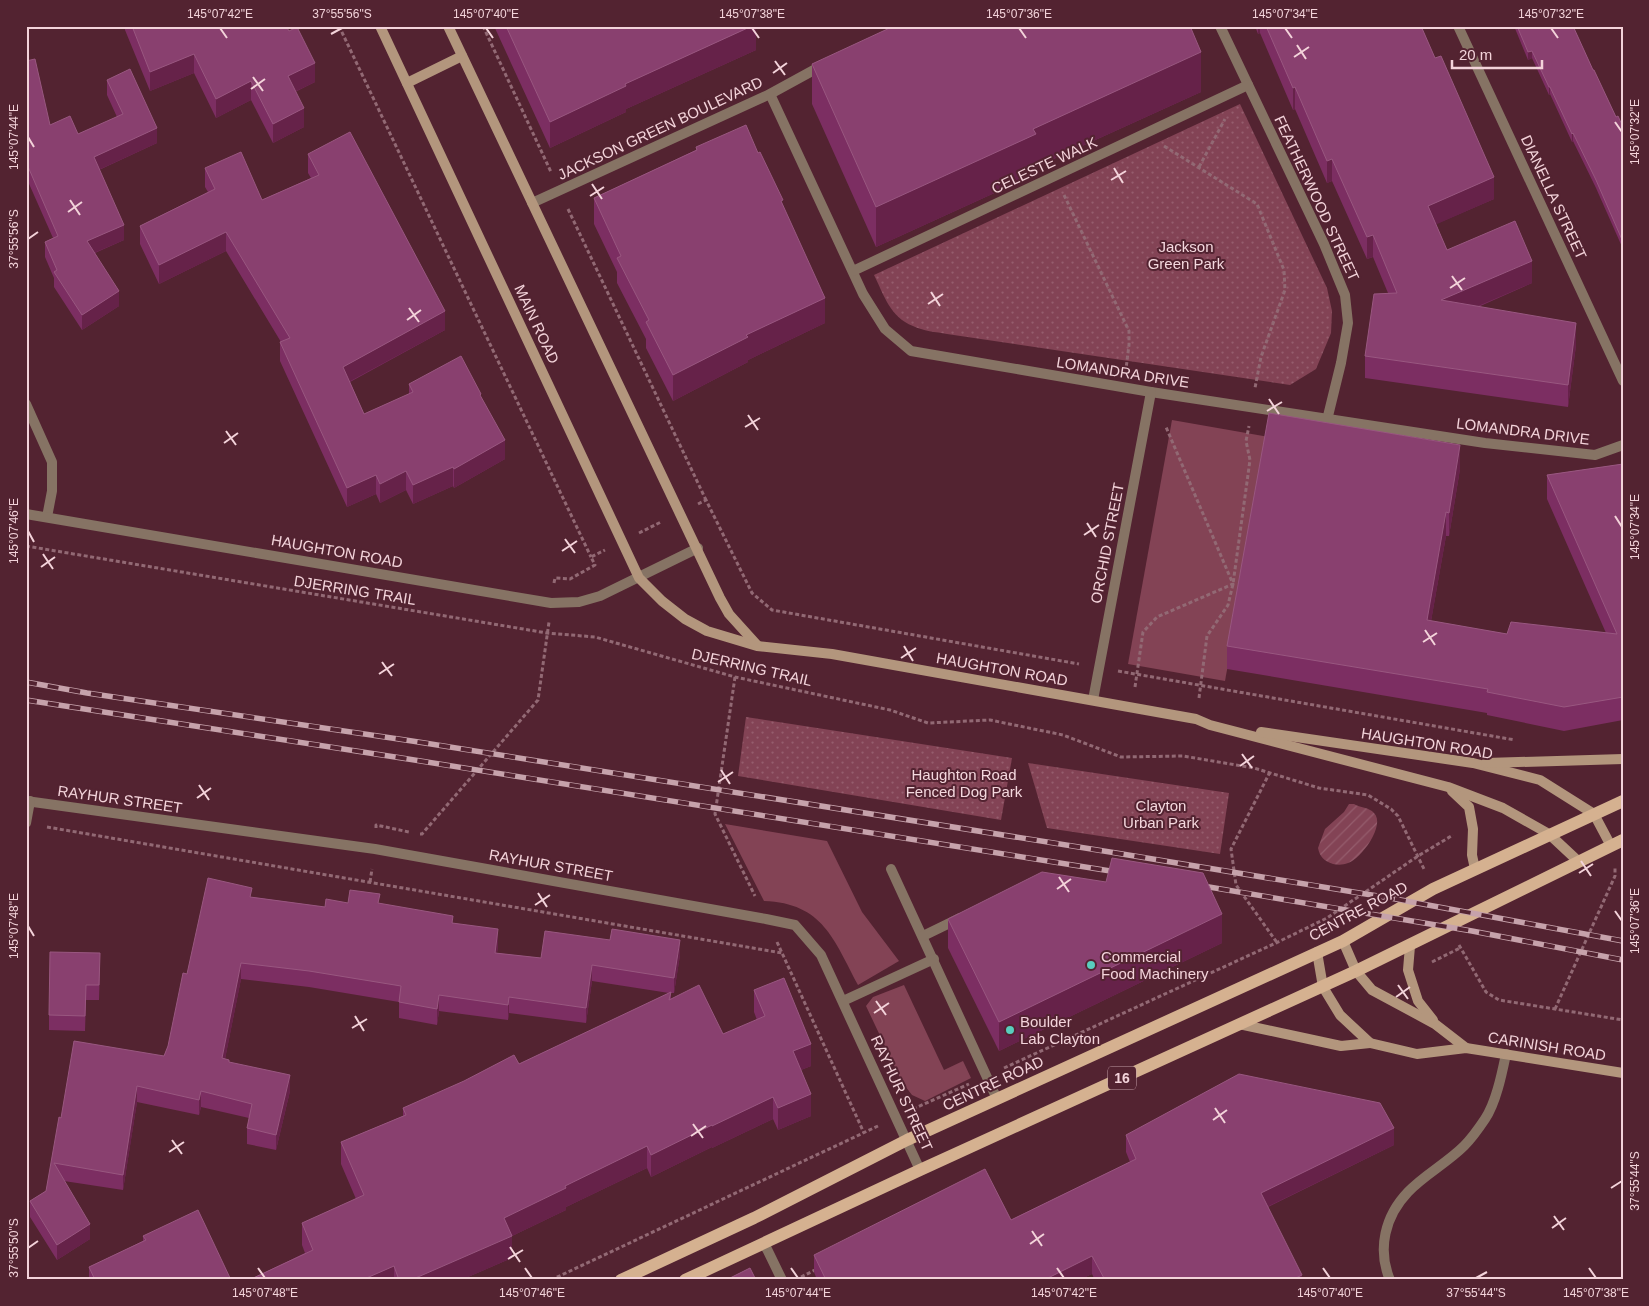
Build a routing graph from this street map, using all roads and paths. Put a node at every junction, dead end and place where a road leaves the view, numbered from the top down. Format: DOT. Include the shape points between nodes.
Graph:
graph roads {
  1 [pos="339,26"];
  2 [pos="380,26"];
  3 [pos="448,26"];
  4 [pos="483,26"];
  5 [pos="1220,26"];
  6 [pos="1458,26"];
  7 [pos="462,56"];
  8 [pos="832,61"];
  9 [pos="407,83"];
  10 [pos="1248,86"];
  11 [pos="770,94"];
  12 [pos="1217,100"];
  13 [pos="1199,167"];
  14 [pos="1055,176"];
  15 [pos="560,190"];
  16 [pos="532,203"];
  17 [pos="853,271"];
  18 [pos="1623,381"];
  19 [pos="1123,387"];
  20 [pos="1151,392"];
  21 [pos="26,404"];
  22 [pos="1326,420"];
  23 [pos="1623,445"];
  24 [pos="706,500"];
  25 [pos="681,513"];
  26 [pos="26,514"];
  27 [pos="47,517"];
  28 [pos="622,541"];
  29 [pos="26,546"];
  30 [pos="698,548"];
  31 [pos="591,557"];
  32 [pos="639,578"];
  33 [pos="551,603"];
  34 [pos="547,633"];
  35 [pos="757,646"];
  36 [pos="1099,668"];
  37 [pos="1136,674"];
  38 [pos="735,677"];
  39 [pos="1093,700"];
  40 [pos="1132,707"];
  41 [pos="1210,725"];
  42 [pos="1523,741"];
  43 [pos="1623,759"];
  44 [pos="1473,763"];
  45 [pos="1270,772"];
  46 [pos="1448,787"];
  47 [pos="28,801"];
  48 [pos="1623,801"];
  49 [pos="1594,814"];
  50 [pos="26,823"];
  51 [pos="46,827"];
  52 [pos="1549,834"];
  53 [pos="1453,835"];
  54 [pos="1617,843"];
  55 [pos="375,849"];
  56 [pos="1418,856"];
  57 [pos="1579,862"];
  58 [pos="891,869"];
  59 [pos="1475,869"];
  60 [pos="1426,874"];
  61 [pos="1615,876"];
  62 [pos="965,915"];
  63 [pos="766,919"];
  64 [pos="923,936"];
  65 [pos="1343,941"];
  66 [pos="1457,941"];
  67 [pos="1410,946"];
  68 [pos="1279,947"];
  69 [pos="1460,948"];
  70 [pos="1317,952"];
  71 [pos="782,953"];
  72 [pos="934,959"];
  73 [pos="1432,962"];
  74 [pos="1356,972"];
  75 [pos="1323,987"];
  76 [pos="843,1001"];
  77 [pos="1555,1009"];
  78 [pos="1623,1020"];
  79 [pos="1239,1024"];
  80 [pos="1436,1024"];
  81 [pos="1370,1043"];
  82 [pos="1466,1048"];
  83 [pos="1506,1054"];
  84 [pos="1623,1073"];
  85 [pos="998,1099"];
  86 [pos="864,1132"];
  87 [pos="908,1140"];
  88 [pos="920,1170"];
  89 [pos="764,1243"];
  90 [pos="822,1267"];
  91 [pos="621,1280"];
  92 [pos="686,1280"];
  93 [pos="782,1280"];
  94 [pos="796,1280"];
  95 [pos="1390,1280"];
  1 -- 31 [label="path"];
  2 -- 9 [label="main road, MAIN ROAD"];
  3 -- 7 [label="main road"];
  4 -- 15 [label="path"];
  5 -- 10 [label="street, FEATHERWOOD STREET"];
  6 -- 18 [label="street, DIANELLA STREET"];
  7 -- 9 [label="main road"];
  7 -- 16 [label="main road"];
  8 -- 11 [label="street, JACKSON GREEN BOULEVARD"];
  9 -- 28 [label="main road, MAIN ROAD"];
  10 -- 12 [label="street, CELESTE WALK"];
  10 -- 22 [label="street, FEATHERWOOD STREET" via="1346,295 1348,323 1342,363"];
  11 -- 15 [label="street, JACKSON GREEN BOULEVARD"];
  11 -- 17 [label="street, LOMANDRA DRIVE"];
  12 -- 13 [label="path" via="1225,118"];
  12 -- 14 [label="street, CELESTE WALK"];
  14 -- 17 [label="street, CELESTE WALK"];
  14 -- 19 [label="path" via="1129,331"];
  15 -- 16 [label="street, JACKSON GREEN BOULEVARD"];
  15 -- 24 [label="path"];
  16 -- 25 [label="main road"];
  17 -- 19 [label="street, LOMANDRA DRIVE" via="885,329 911,351"];
  19 -- 20 [label="street, LOMANDRA DRIVE"];
  20 -- 22 [label="street, LOMANDRA DRIVE"];
  20 -- 36 [label="street, ORCHID STREET"];
  20 -- 37 [label="path" via="1233,584 1157,617 1143,632"];
  21 -- 27 [label="street" via="52,462"];
  22 -- 23 [label="street, LOMANDRA DRIVE" via="1595,455"];
  24 -- 25 [label="path"];
  24 -- 36 [label="path" via="752,593 772,610"];
  25 -- 28 [label="path"];
  25 -- 30 [label="main road"];
  26 -- 27 [label="street, HAUGHTON ROAD"];
  27 -- 33 [label="street, HAUGHTON ROAD"];
  28 -- 31 [label="path"];
  28 -- 32 [label="main road, MAIN ROAD"];
  29 -- 34 [label="path, DJERRING TRAIL"];
  30 -- 32 [label="street, HAUGHTON ROAD"];
  30 -- 35 [label="main road" via="729,614"];
  31 -- 33 [label="path" via="595,565 570,579 555,578"];
  32 -- 33 [label="street, HAUGHTON ROAD" via="579,602"];
  32 -- 35 [label="main road, HAUGHTON ROAD" via="685,619 707,630"];
  33 -- 34 [label="path"];
  34 -- 38 [label="path, DJERRING TRAIL" via="595,637"];
  34 -- 55 [label="path" via="538,700 422,834 376,825"];
  35 -- 39 [label="main road, HAUGHTON ROAD" via="832,654"];
  36 -- 37 [label="path"];
  36 -- 39 [label="street, ORCHID STREET"];
  37 -- 40 [label="path"];
  37 -- 42 [label="path"];
  38 -- 45 [label="path, DJERRING TRAIL" via="890,710 928,723 990,720 1063,735 1121,757 1183,756"];
  38 -- 63 [label="path" via="715,814"];
  39 -- 40 [label="main road, HAUGHTON ROAD"];
  40 -- 41 [label="main road, HAUGHTON ROAD" via="1196,719"];
  41 -- 44 [label="main road, HAUGHTON ROAD"];
  41 -- 46 [label="main road, HAUGHTON ROAD"];
  43 -- 44 [label="main road"];
  44 -- 49 [label="main road, HAUGHTON ROAD" via="1540,780"];
  45 -- 56 [label="path, DJERRING TRAIL" via="1319,788 1368,795 1398,816"];
  45 -- 68 [label="path" via="1231,849 1236,884"];
  46 -- 52 [label="main road, HAUGHTON ROAD" via="1503,808"];
  46 -- 59 [label="main road" via="1469,807"];
  47 -- 50 [label="street"];
  47 -- 55 [label="street, RAYHUR STREET"];
  48 -- 49 [label="main road, CENTRE ROAD / 16"];
  49 -- 52 [label="main road, CENTRE ROAD / 16"];
  49 -- 54 [label="main road, HAUGHTON ROAD"];
  51 -- 71 [label="path"];
  52 -- 57 [label="main road, HAUGHTON ROAD"];
  52 -- 59 [label="main road, CENTRE ROAD / 16"];
  53 -- 56 [label="path"];
  54 -- 57 [label="main road, 16"];
  55 -- 63 [label="street, RAYHUR STREET"];
  56 -- 60 [label="path, DJERRING TRAIL"];
  57 -- 67 [label="main road, 16"];
  58 -- 64 [label="street"];
  59 -- 65 [label="main road, CENTRE ROAD / 16" via="1433,888"];
  61 -- 77 [label="path"];
  62 -- 64 [label="street"];
  63 -- 71 [label="path"];
  63 -- 76 [label="street, RAYHUR STREET" via="795,925 821,955"];
  64 -- 72 [label="street"];
  65 -- 70 [label="main road, CENTRE ROAD / 16"];
  65 -- 74 [label="main road, CARINISH ROAD"];
  66 -- 69 [label="path"];
  67 -- 74 [label="main road, 16"];
  67 -- 80 [label="main road" via="1408,970 1418,1001"];
  69 -- 73 [label="path"];
  69 -- 77 [label="path" via="1486,992 1499,1000"];
  70 -- 75 [label="main road, CARINISH ROAD"];
  70 -- 85 [label="main road, CENTRE ROAD / 16"];
  71 -- 86 [label="path"];
  72 -- 76 [label="street"];
  72 -- 85 [label="street"];
  74 -- 75 [label="main road, 16"];
  74 -- 80 [label="main road, CARINISH ROAD" via="1372,990"];
  75 -- 79 [label="main road, 16"];
  75 -- 81 [label="main road, CARINISH ROAD" via="1340,1015"];
  76 -- 87 [label="street, RAYHUR STREET"];
  77 -- 78 [label="path"];
  79 -- 81 [label="main road" via="1341,1046"];
  79 -- 88 [label="main road, 16"];
  80 -- 82 [label="main road, CARINISH ROAD"];
  81 -- 82 [label="main road, CARINISH ROAD" via="1417,1054"];
  82 -- 83 [label="main road, CARINISH ROAD"];
  83 -- 84 [label="main road, CARINISH ROAD"];
  83 -- 95 [label="street" via="1500,1084 1487,1118 1464,1146 1408,1192 1389,1219 1383,1248"];
  85 -- 87 [label="main road, CENTRE ROAD / 16"];
  87 -- 88 [label="street, RAYHUR STREET"];
  87 -- 91 [label="main road, CENTRE ROAD / 16" via="754,1218"];
  88 -- 89 [label="main road, 16"];
  89 -- 92 [label="main road, 16"];
  89 -- 93 [label="street"];
  90 -- 94 [label="path"];
}
